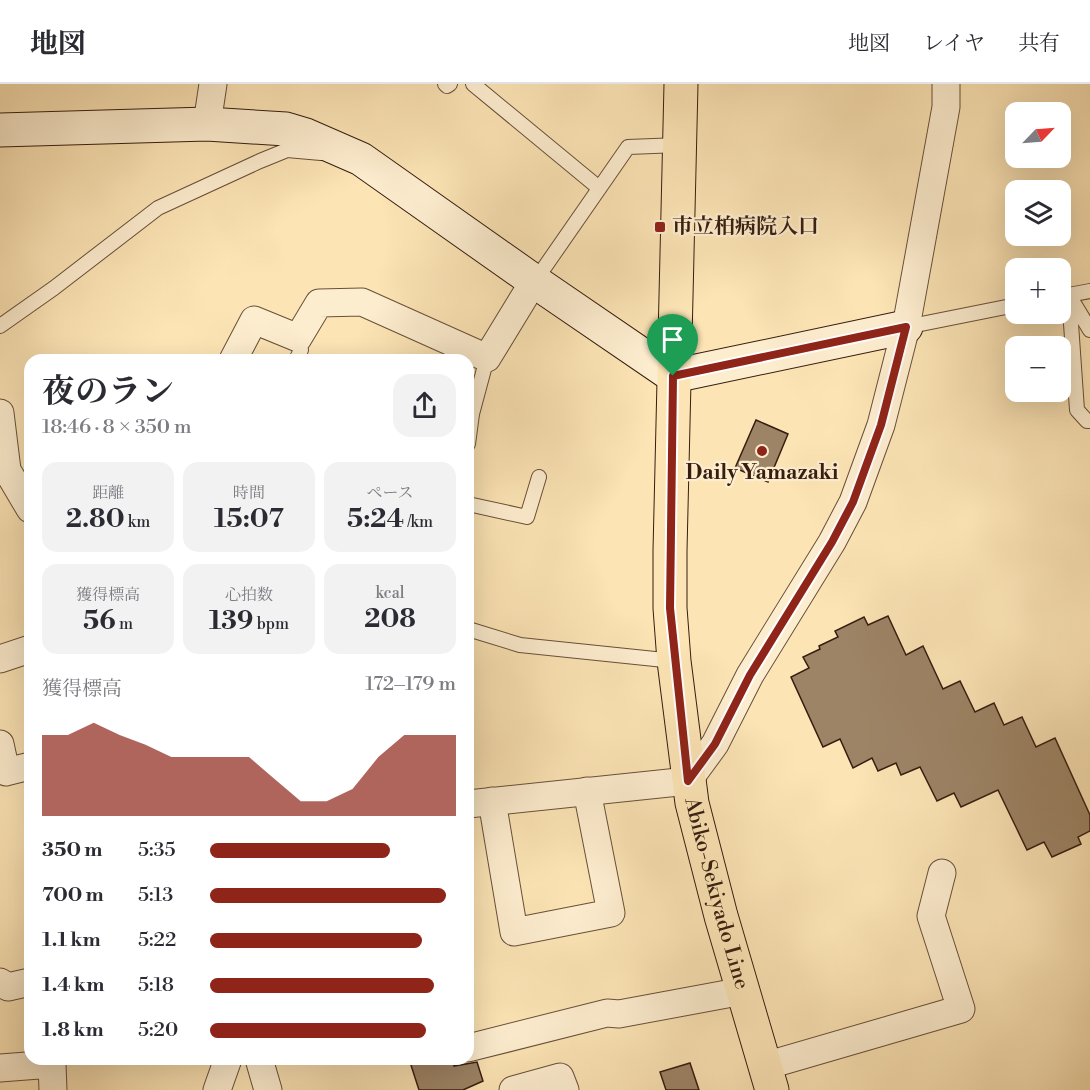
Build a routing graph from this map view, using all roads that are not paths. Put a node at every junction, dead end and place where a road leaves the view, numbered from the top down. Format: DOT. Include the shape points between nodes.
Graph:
graph roads {
  1 [pos="213,84"];
  2 [pos="445,84"];
  3 [pos="450,84"];
  4 [pos="473,84"];
  5 [pos="681,84"];
  6 [pos="946,84"];
  7 [pos="207,124"];
  8 [pos="0,130"];
  9 [pos="679,145"];
  10 [pos="356,156"];
  11 [pos="600,188"];
  12 [pos="534,281"];
  13 [pos="1090,291"];
  14 [pos="1071,295"];
  15 [pos="1071,304"];
  16 [pos="1005,307"];
  17 [pos="1068,324"];
  18 [pos="0,326"];
  19 [pos="906,327"];
  20 [pos="1090,330"];
  21 [pos="297,349"];
  22 [pos="236,354"];
  23 [pos="487,358"];
  24 [pos="673,376"];
  25 [pos="474,407"];
  26 [pos="1090,421"];
  27 [pos="1,431"];
  28 [pos="4,472"];
  29 [pos="539,477"];
  30 [pos="24,500"];
  31 [pos="474,505"];
  32 [pos="474,632"];
  33 [pos="24,651"];
  34 [pos="0,659"];
  35 [pos="674,661"];
  36 [pos="0,744"];
  37 [pos="24,768"];
  38 [pos="688,781"];
  39 [pos="587,791"];
  40 [pos="480,803"];
  41 [pos="942,873"];
  42 [pos="0,982"];
  43 [pos="24,983"];
  44 [pos="743,991"];
  45 [pos="474,1046"];
  46 [pos="38,1065"];
  47 [pos="51,1065"];
  48 [pos="226,1065"];
  49 [pos="260,1065"];
  50 [pos="0,1068"];
  51 [pos="768,1078"];
  52 [pos="52,1090"];
  53 [pos="217,1090"];
  54 [pos="268,1090"];
  55 [pos="513,1090"];
  56 [pos="566,1090"];
  1 -- 7 [label="street"];
  2 -- 3 [label="lane"];
  4 -- 11 [label="lane"];
  5 -- 9 [label="main road, Abiko-Sekiyado Line"];
  6 -- 19 [label="street" via="946,107"];
  7 -- 8 [label="street"];
  7 -- 10 [label="street" via="286,129"];
  9 -- 11 [label="lane" via="628,147"];
  9 -- 24 [label="main road, Abiko-Sekiyado Line"];
  10 -- 12 [label="street"];
  10 -- 18 [label="lane" via="287,150 158,208"];
  11 -- 12 [label="lane"];
  12 -- 23 [label="street"];
  12 -- 24 [label="street"];
  13 -- 14 [label="lane"];
  15 -- 20 [label="lane"];
  16 -- 19 [label="lane"];
  17 -- 26 [label="lane" via="1077,410"];
  19 -- 24 [label="street"];
  19 -- 38 [label="street" via="881,425 853,502 750,675 715,744"];
  21 -- 22 [label="street" via="254,320"];
  21 -- 23 [label="street" via="319,303 362,302"];
  23 -- 25 [label="lane"];
  24 -- 35 [label="main road, Abiko-Sekiyado Line" via="670,608"];
  27 -- 28 [label="street"];
  28 -- 30 [label="street"];
  29 -- 31 [label="lane" via="527,517"];
  32 -- 35 [label="lane" via="520,645"];
  33 -- 34 [label="street"];
  35 -- 38 [label="main road, Abiko-Sekiyado Line"];
  36 -- 37 [label="street" via="6,772"];
  38 -- 39 [label="street"];
  38 -- 44 [label="main road, Abiko-Sekiyado Line"];
  39 -- 40 [label="street"];
  39 -- 40 [label="street" via="611,913 514,933"];
  41 -- 51 [label="street" via="931,916 961,1009"];
  42 -- 43 [label="street" via="8,987"];
  44 -- 45 [label="street" via="608,1013"];
  44 -- 51 [label="main road, Abiko-Sekiyado Line"];
  46 -- 50 [label="street"];
  47 -- 52 [label="street"];
  48 -- 53 [label="street"];
  49 -- 54 [label="street"];
  55 -- 56 [label="street" via="560,1077"];
}
